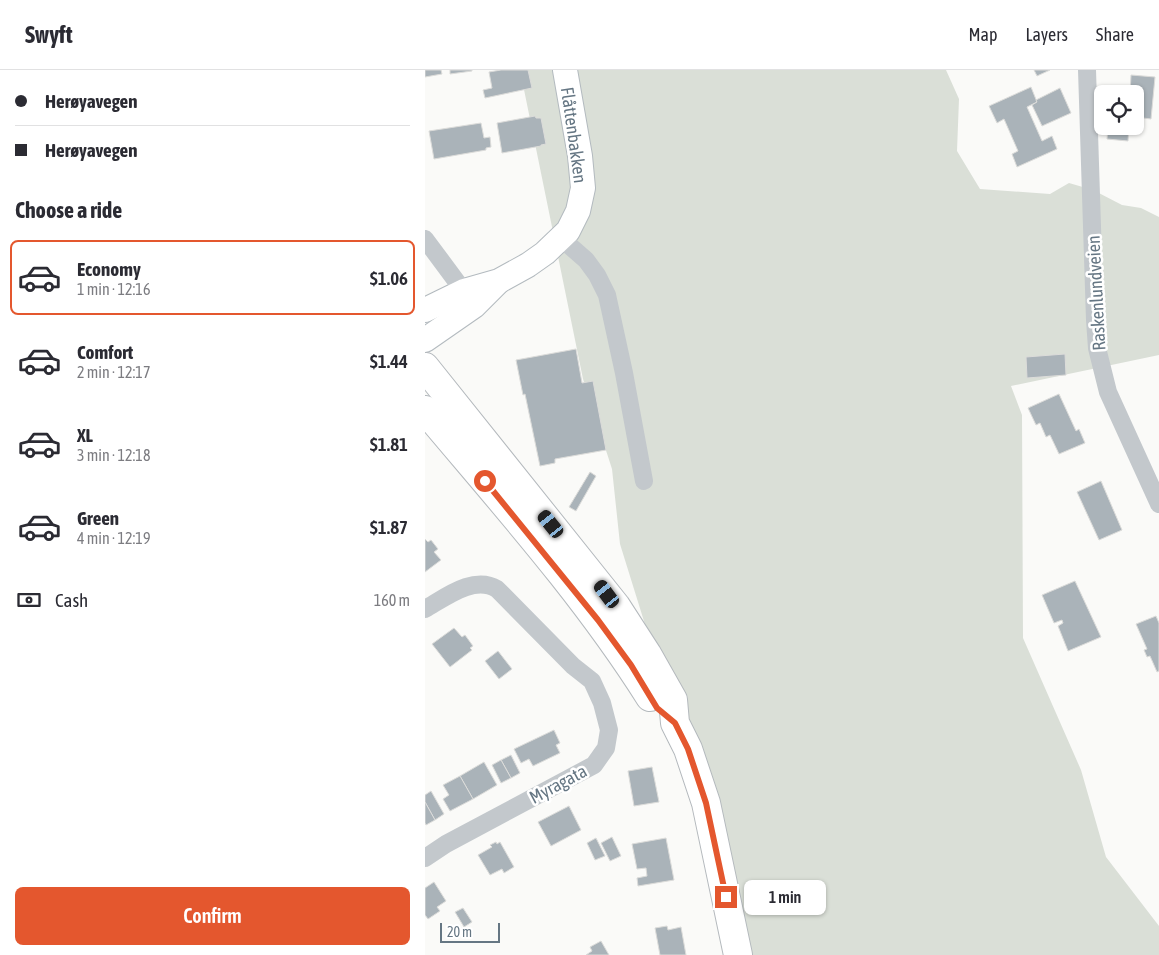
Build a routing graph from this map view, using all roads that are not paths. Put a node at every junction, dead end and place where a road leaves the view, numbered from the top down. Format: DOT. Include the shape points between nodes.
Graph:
graph roads {
  1 [pos="565,70"];
  2 [pos="1087,70"];
  3 [pos="562,238"];
  4 [pos="425,239"];
  5 [pos="469,298"];
  6 [pos="425,310"];
  7 [pos="425,340"];
  8 [pos="425,367"];
  9 [pos="425,410"];
  10 [pos="644,482"];
  11 [pos="1159,504"];
  12 [pos="425,609"];
  13 [pos="675,723"];
  14 [pos="425,858"];
  15 [pos="738,955"];
  1 -- 3 [label="main road, Flåttenbakken" via="583,188 578,211"];
  2 -- 11 [label="street, Raskenlundveien" via="1097,348 1108,392"];
  3 -- 5 [label="main road, Flåttenbakken" via="528,265"];
  3 -- 10 [label="street" via="586,260 607,295 625,373"];
  4 -- 5 [label="street"];
  5 -- 6 [label="main road, Flåttenbakken"];
  5 -- 7 [label="main road, Flåttenbakken"];
  8 -- 13 [label="highway" via="616,606 673,700"];
  9 -- 13 [label="highway" via="598,620 657,708"];
  12 -- 14 [label="street, Myragata" via="477,584 489,584 497,589 592,681 609,730 606,748 594,765"];
  13 -- 15 [label="highway" via="688,749 706,803"];
}
